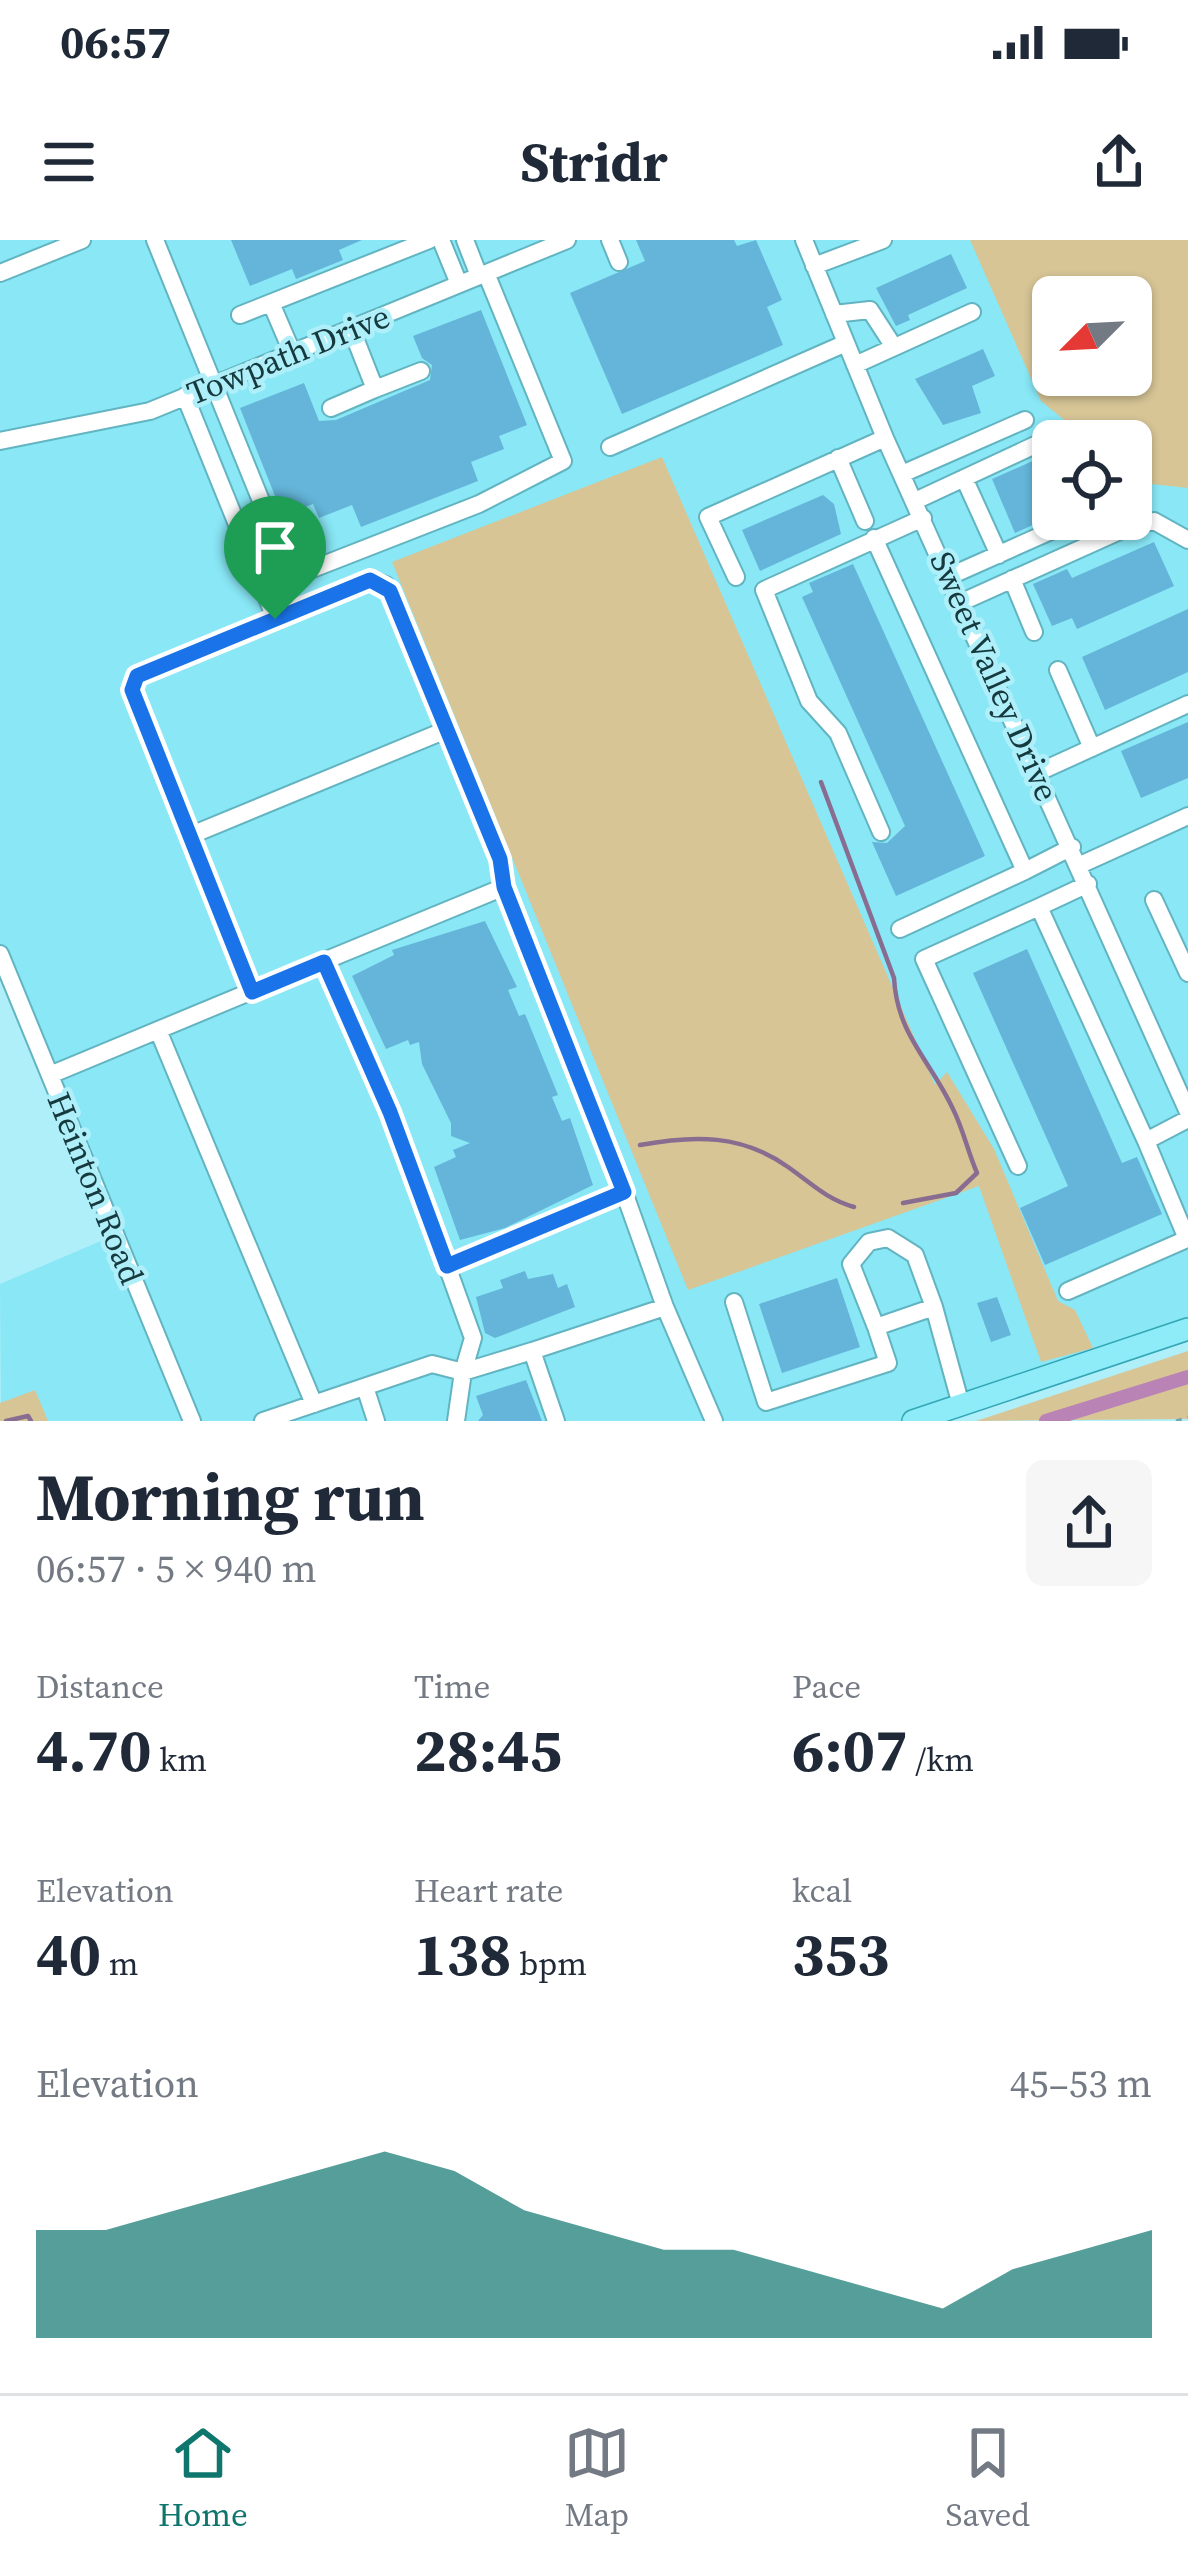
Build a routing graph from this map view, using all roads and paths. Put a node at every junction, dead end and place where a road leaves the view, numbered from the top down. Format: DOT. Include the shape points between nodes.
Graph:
graph roads {
  1 [pos="82,240"];
  2 [pos="155,240"];
  3 [pos="429,240"];
  4 [pos="441,240"];
  5 [pos="464,240"];
  6 [pos="567,240"];
  7 [pos="610,240"];
  8 [pos="804,240"];
  9 [pos="880,240"];
  10 [pos="620,262"];
  11 [pos="814,266"];
  12 [pos="0,273"];
  13 [pos="483,274"];
  14 [pos="459,284"];
  15 [pos="272,303"];
  16 [pos="972,312"];
  17 [pos="834,314"];
  18 [pos="240,315"];
  19 [pos="351,328"];
  20 [pos="845,343"];
  21 [pos="894,347"];
  22 [pos="292,352"];
  23 [pos="855,365"];
  24 [pos="421,370"];
  25 [pos="217,382"];
  26 [pos="375,388"];
  27 [pos="185,396"];
  28 [pos="332,408"];
  29 [pos="1024,419"];
  30 [pos="885,438"];
  31 [pos="0,441"];
  32 [pos="1032,446"];
  33 [pos="610,447"];
  34 [pos="838,458"];
  35 [pos="902,474"];
  36 [pos="964,478"];
  37 [pos="919,510"];
  38 [pos="865,520"];
  39 [pos="874,538"];
  40 [pos="1032,539"];
  41 [pos="1188,540"];
  42 [pos="999,554"];
  43 [pos="950,576"];
  44 [pos="736,577"];
  45 [pos="1012,579"];
  46 [pos="962,602"];
  47 [pos="275,619"];
  48 [pos="1034,632"];
  49 [pos="1058,670"];
  50 [pos="1188,704"];
  51 [pos="446,730"];
  52 [pos="1092,748"];
  53 [pos="1039,772"];
  54 [pos="1188,816"];
  55 [pos="881,832"];
  56 [pos="189,836"];
  57 [pos="1072,847"];
  58 [pos="1080,866"];
  59 [pos="1025,871"];
  60 [pos="1088,884"];
  61 [pos="504,887"];
  62 [pos="1154,900"];
  63 [pos="1039,907"];
  64 [pos="900,929"];
  65 [pos="0,954"];
  66 [pos="324,962"];
  67 [pos="1188,973"];
  68 [pos="252,992"];
  69 [pos="158,1030"];
  70 [pos="50,1075"];
  71 [pos="1188,1116"];
  72 [pos="1146,1141"];
  73 [pos="1018,1166"];
  74 [pos="624,1192"];
  75 [pos="447,1266"];
  76 [pos="1068,1291"];
  77 [pos="734,1302"];
  78 [pos="665,1307"];
  79 [pos="934,1307"];
  80 [pos="876,1327"];
  81 [pos="1188,1329"];
  82 [pos="532,1351"];
  83 [pos="463,1372"];
  84 [pos="365,1387"];
  85 [pos="314,1404"];
  86 [pos="961,1405"];
  87 [pos="1188,1417"];
  88 [pos="191,1421"];
  89 [pos="263,1421"];
  90 [pos="376,1421"];
  91 [pos="456,1421"];
  92 [pos="556,1421"];
  93 [pos="714,1421"];
  94 [pos="914,1421"];
  95 [pos="1176,1421"];
  1 -- 12 [label="street"];
  2 -- 25 [label="street"];
  3 -- 15 [label="street"];
  4 -- 14 [label="street"];
  5 -- 13 [label="street"];
  6 -- 13 [label="street, Towpath Drive"];
  7 -- 10 [label="street"];
  8 -- 11 [label="street, Sweet Valley Drive"];
  9 -- 11 [label="street"];
  11 -- 17 [label="street, Sweet Valley Drive"];
  13 -- 14 [label="street, Towpath Drive"];
  13 -- 25 [label="street" via="563,461 479,504 292,577"];
  14 -- 19 [label="street, Towpath Drive"];
  15 -- 18 [label="street"];
  15 -- 22 [label="street"];
  16 -- 21 [label="street"];
  17 -- 20 [label="street, Sweet Valley Drive"];
  17 -- 21 [label="street" via="870,310"];
  19 -- 22 [label="street, Towpath Drive"];
  19 -- 26 [label="street"];
  20 -- 23 [label="street, Sweet Valley Drive"];
  20 -- 33 [label="street"];
  21 -- 23 [label="street"];
  22 -- 25 [label="street, Towpath Drive"];
  23 -- 30 [label="street, Sweet Valley Drive"];
  24 -- 26 [label="street"];
  25 -- 27 [label="street, Towpath Drive"];
  26 -- 28 [label="street"];
  27 -- 31 [label="street, Towpath Drive"];
  27 -- 47 [label="street"];
  29 -- 35 [label="street"];
  30 -- 34 [label="street"];
  30 -- 35 [label="street, Sweet Valley Drive"];
  32 -- 36 [label="street"];
  34 -- 38 [label="street"];
  34 -- 44 [label="street" via="708,517"];
  35 -- 37 [label="street, Sweet Valley Drive"];
  36 -- 37 [label="street"];
  36 -- 42 [label="street"];
  37 -- 39 [label="street"];
  37 -- 43 [label="street, Sweet Valley Drive"];
  39 -- 55 [label="street" via="764,590 809,701 838,733"];
  39 -- 59 [label="street"];
  40 -- 42 [label="street"];
  41 -- 45 [label="street" via="1154,521 1131,526"];
  42 -- 43 [label="street"];
  43 -- 46 [label="street, Sweet Valley Drive"];
  45 -- 46 [label="street"];
  45 -- 48 [label="street"];
  46 -- 53 [label="street, Sweet Valley Drive"];
  47 -- 51 [label="street" via="370,580 386,585"];
  47 -- 56 [label="street" via="134,680 133,697"];
  49 -- 52 [label="street"];
  50 -- 52 [label="street"];
  51 -- 56 [label="street"];
  51 -- 61 [label="street"];
  52 -- 53 [label="street"];
  53 -- 57 [label="street, Sweet Valley Drive"];
  54 -- 58 [label="street"];
  56 -- 68 [label="street"];
  57 -- 58 [label="street, Sweet Valley Drive"];
  57 -- 59 [label="street"];
  58 -- 60 [label="street, Sweet Valley Drive"];
  59 -- 64 [label="street"];
  60 -- 63 [label="street"];
  60 -- 71 [label="street, Sweet Valley Drive"];
  61 -- 66 [label="street"];
  61 -- 74 [label="street"];
  62 -- 67 [label="street"];
  63 -- 72 [label="street"];
  63 -- 73 [label="street" via="924,958"];
  65 -- 70 [label="street, Heinton Road"];
  66 -- 68 [label="street"];
  66 -- 75 [label="street"];
  68 -- 69 [label="street"];
  69 -- 70 [label="street"];
  69 -- 85 [label="street"];
  70 -- 88 [label="street, Heinton Road"];
  71 -- 72 [label="street"];
  72 -- 76 [label="street" via="1187,1239"];
  74 -- 75 [label="street"];
  74 -- 78 [label="street"];
  75 -- 83 [label="street" via="473,1338"];
  77 -- 80 [label="street" via="766,1402 888,1364"];
  78 -- 82 [label="street"];
  78 -- 93 [label="street"];
  79 -- 80 [label="street"];
  79 -- 80 [label="street" via="915,1255 888,1238 868,1242 851,1264"];
  79 -- 86 [label="street"];
  81 -- 86 [label="main road"];
  82 -- 83 [label="street"];
  82 -- 92 [label="street"];
  83 -- 84 [label="street" via="433,1364"];
  83 -- 91 [label="street"];
  84 -- 85 [label="street"];
  84 -- 90 [label="street"];
  85 -- 89 [label="street"];
  86 -- 94 [label="main road"];
  87 -- 95 [label="path"];
}
